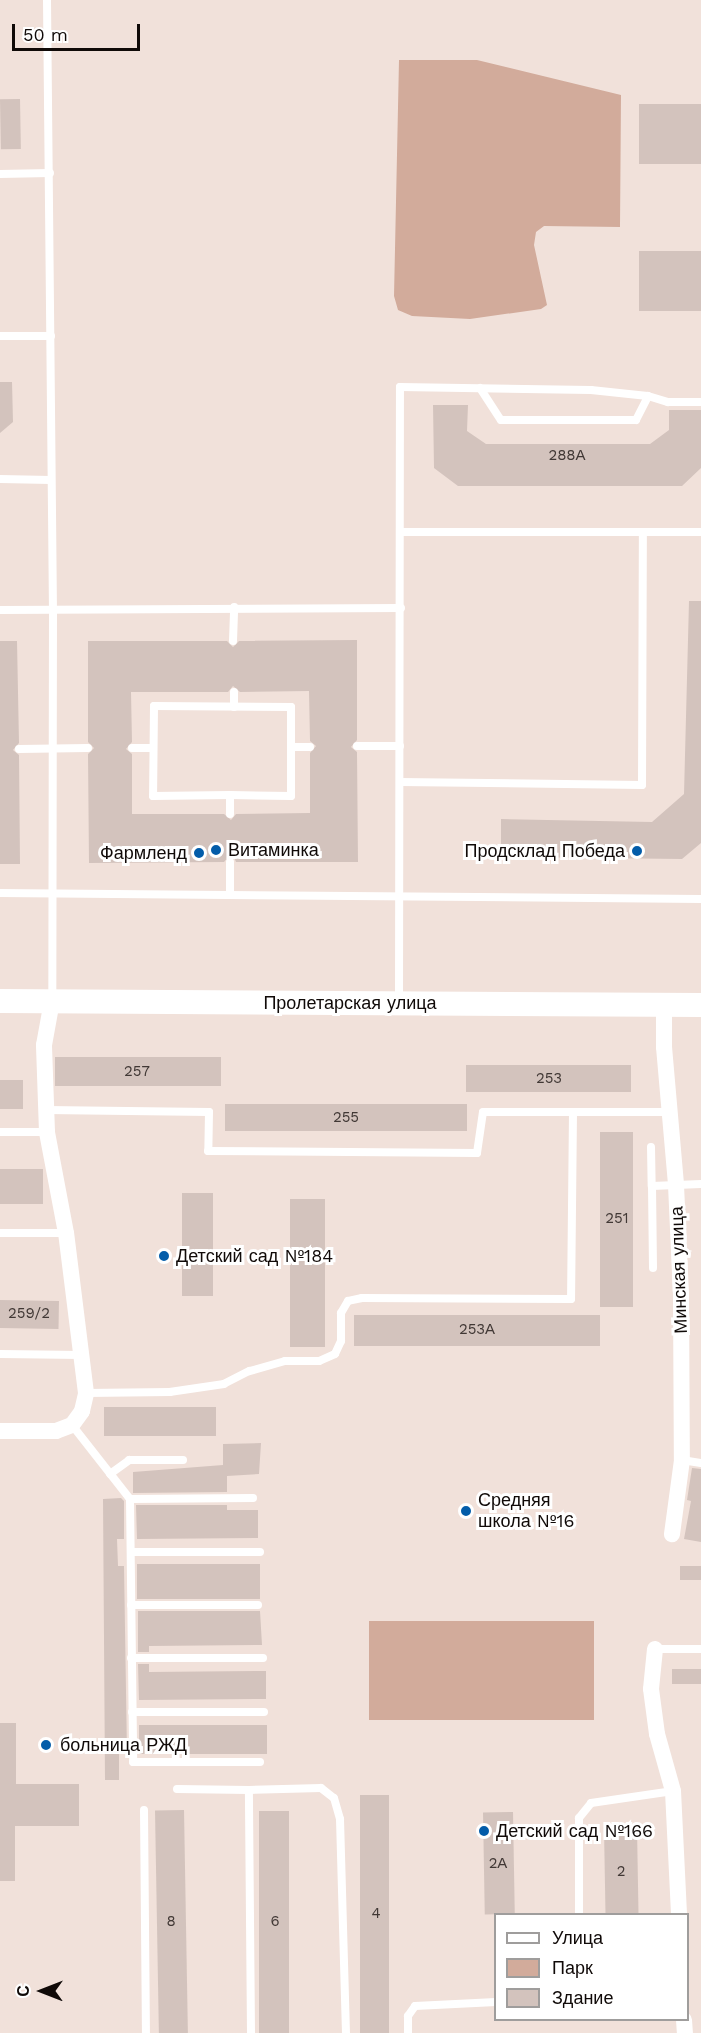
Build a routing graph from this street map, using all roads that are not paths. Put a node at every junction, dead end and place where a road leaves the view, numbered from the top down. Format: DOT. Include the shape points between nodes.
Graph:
graph roads {
  1 [pos="47,0"];
  2 [pos="50,173"];
  3 [pos="0,174"];
  4 [pos="0,336"];
  5 [pos="51,336"];
  6 [pos="480,388"];
  7 [pos="648,396"];
  8 [pos="701,402"];
  9 [pos="0,479"];
  10 [pos="51,480"];
  11 [pos="401,532"];
  12 [pos="643,532"];
  13 [pos="701,532"];
  14 [pos="234,607"];
  15 [pos="401,608"];
  16 [pos="53,609"];
  17 [pos="0,610"];
  18 [pos="233,641"];
  19 [pos="234,692"];
  20 [pos="234,706"];
  21 [pos="357,746"];
  22 [pos="400,746"];
  23 [pos="291,747"];
  24 [pos="310,747"];
  25 [pos="53,748"];
  26 [pos="88,748"];
  27 [pos="132,748"];
  28 [pos="153,748"];
  29 [pos="19,749"];
  30 [pos="400,782"];
  31 [pos="230,795"];
  32 [pos="230,814"];
  33 [pos="230,862"];
  34 [pos="0,893"];
  35 [pos="52,894"];
  36 [pos="230,895"];
  37 [pos="400,897"];
  38 [pos="701,899"];
  39 [pos="52,1000"];
  40 [pos="0,1001"];
  41 [pos="399,1004"];
  42 [pos="664,1005"];
  43 [pos="701,1005"];
  44 [pos="46,1110"];
  45 [pos="573,1112"];
  46 [pos="669,1112"];
  47 [pos="0,1132"];
  48 [pos="47,1132"];
  49 [pos="651,1147"];
  50 [pos="701,1184"];
  51 [pos="676,1185"];
  52 [pos="652,1186"];
  53 [pos="0,1233"];
  54 [pos="66,1233"];
  55 [pos="653,1268"];
  56 [pos="0,1354"];
  57 [pos="82,1355"];
  58 [pos="86,1393"];
  59 [pos="72,1425"];
  60 [pos="0,1431"];
  61 [pos="183,1460"];
  62 [pos="682,1460"];
  63 [pos="701,1464"];
  64 [pos="111,1474"];
  65 [pos="253,1498"];
  66 [pos="130,1499"];
  67 [pos="672,1534"];
  68 [pos="131,1551"];
  69 [pos="260,1552"];
  70 [pos="131,1605"];
  71 [pos="258,1605"];
  72 [pos="655,1649"];
  73 [pos="701,1649"];
  74 [pos="131,1658"];
  75 [pos="263,1658"];
  76 [pos="132,1712"];
  77 [pos="264,1712"];
  78 [pos="260,1762"];
  79 [pos="177,1789"];
  80 [pos="249,1790"];
  81 [pos="673,1791"];
  82 [pos="144,1810"];
  83 [pos="579,1913"];
  84 [pos="679,1913"];
  85 [pos="494,2002"];
  86 [pos="146,2033"];
  87 [pos="251,2033"];
  88 [pos="346,2033"];
  89 [pos="408,2033"];
  1 -- 2 [label="lane"];
  2 -- 3 [label="lane"];
  2 -- 5 [label="lane"];
  4 -- 5 [label="lane"];
  5 -- 10 [label="lane"];
  6 -- 7 [label="lane" via="591,390"];
  6 -- 7 [label="lane" via="501,420 636,420"];
  6 -- 11 [label="lane" via="400,387"];
  7 -- 8 [label="lane" via="668,402"];
  9 -- 10 [label="lane"];
  10 -- 16 [label="lane"];
  11 -- 12 [label="lane"];
  11 -- 15 [label="lane"];
  12 -- 13 [label="lane"];
  12 -- 30 [label="lane" via="642,785"];
  14 -- 15 [label="lane"];
  14 -- 16 [label="lane"];
  14 -- 18 [label="lane"];
  15 -- 22 [label="lane"];
  16 -- 17 [label="lane"];
  16 -- 25 [label="lane"];
  19 -- 20 [label="lane"];
  20 -- 23 [label="lane" via="291,707"];
  20 -- 28 [label="lane" via="153,706"];
  21 -- 22 [label="lane"];
  22 -- 30 [label="lane"];
  23 -- 24 [label="lane"];
  23 -- 31 [label="lane" via="291,795"];
  25 -- 26 [label="lane"];
  25 -- 29 [label="lane"];
  25 -- 35 [label="lane"];
  27 -- 28 [label="lane"];
  28 -- 31 [label="lane" via="153,796"];
  30 -- 37 [label="lane"];
  31 -- 32 [label="lane"];
  33 -- 36 [label="lane"];
  34 -- 35 [label="lane"];
  35 -- 36 [label="lane"];
  35 -- 39 [label="lane"];
  36 -- 37 [label="lane"];
  37 -- 38 [label="lane"];
  37 -- 41 [label="lane"];
  39 -- 40 [label="main road, Пролетарская улица"];
  39 -- 41 [label="main road, Пролетарская улица"];
  39 -- 44 [label="street" via="44,1045"];
  41 -- 42 [label="main road, Пролетарская улица"];
  42 -- 43 [label="main road, Пролетарская улица"];
  42 -- 46 [label="street, Минская улица"];
  44 -- 45 [label="lane" via="209,1112 208,1151 465,1153 477,1153 483,1112"];
  44 -- 48 [label="street"];
  45 -- 46 [label="lane"];
  45 -- 58 [label="lane" via="571,1299 362,1298 348,1301 341,1313 341,1341 335,1354 319,1361 285,1361 249,1371 224,1384 170,1392"];
  46 -- 51 [label="street, Минская улица"];
  47 -- 48 [label="lane"];
  48 -- 54 [label="street"];
  49 -- 52 [label="lane"];
  50 -- 51 [label="lane"];
  51 -- 52 [label="lane"];
  51 -- 62 [label="street, Минская улица"];
  52 -- 55 [label="lane"];
  53 -- 54 [label="lane"];
  54 -- 57 [label="street"];
  56 -- 57 [label="lane"];
  57 -- 58 [label="street"];
  58 -- 59 [label="street" via="82,1411"];
  59 -- 60 [label="street" via="56,1431"];
  59 -- 64 [label="lane"];
  61 -- 64 [label="lane" via="129,1460"];
  62 -- 63 [label="lane"];
  62 -- 67 [label="street, Минская улица"];
  64 -- 66 [label="lane"];
  65 -- 66 [label="lane"];
  66 -- 68 [label="lane"];
  68 -- 69 [label="lane"];
  68 -- 70 [label="lane"];
  70 -- 71 [label="lane"];
  70 -- 74 [label="lane"];
  72 -- 73 [label="lane"];
  72 -- 81 [label="street" via="651,1689 657,1734"];
  74 -- 75 [label="lane"];
  74 -- 76 [label="lane"];
  76 -- 77 [label="lane"];
  76 -- 78 [label="lane" via="133,1762"];
  79 -- 80 [label="lane"];
  80 -- 87 [label="lane"];
  80 -- 88 [label="lane" via="321,1788 334,1798 340,1819"];
  81 -- 83 [label="lane" via="591,1803 579,1818"];
  81 -- 84 [label="street"];
  82 -- 86 [label="lane"];
  85 -- 89 [label="lane" via="415,2007 408,2016"];
}
